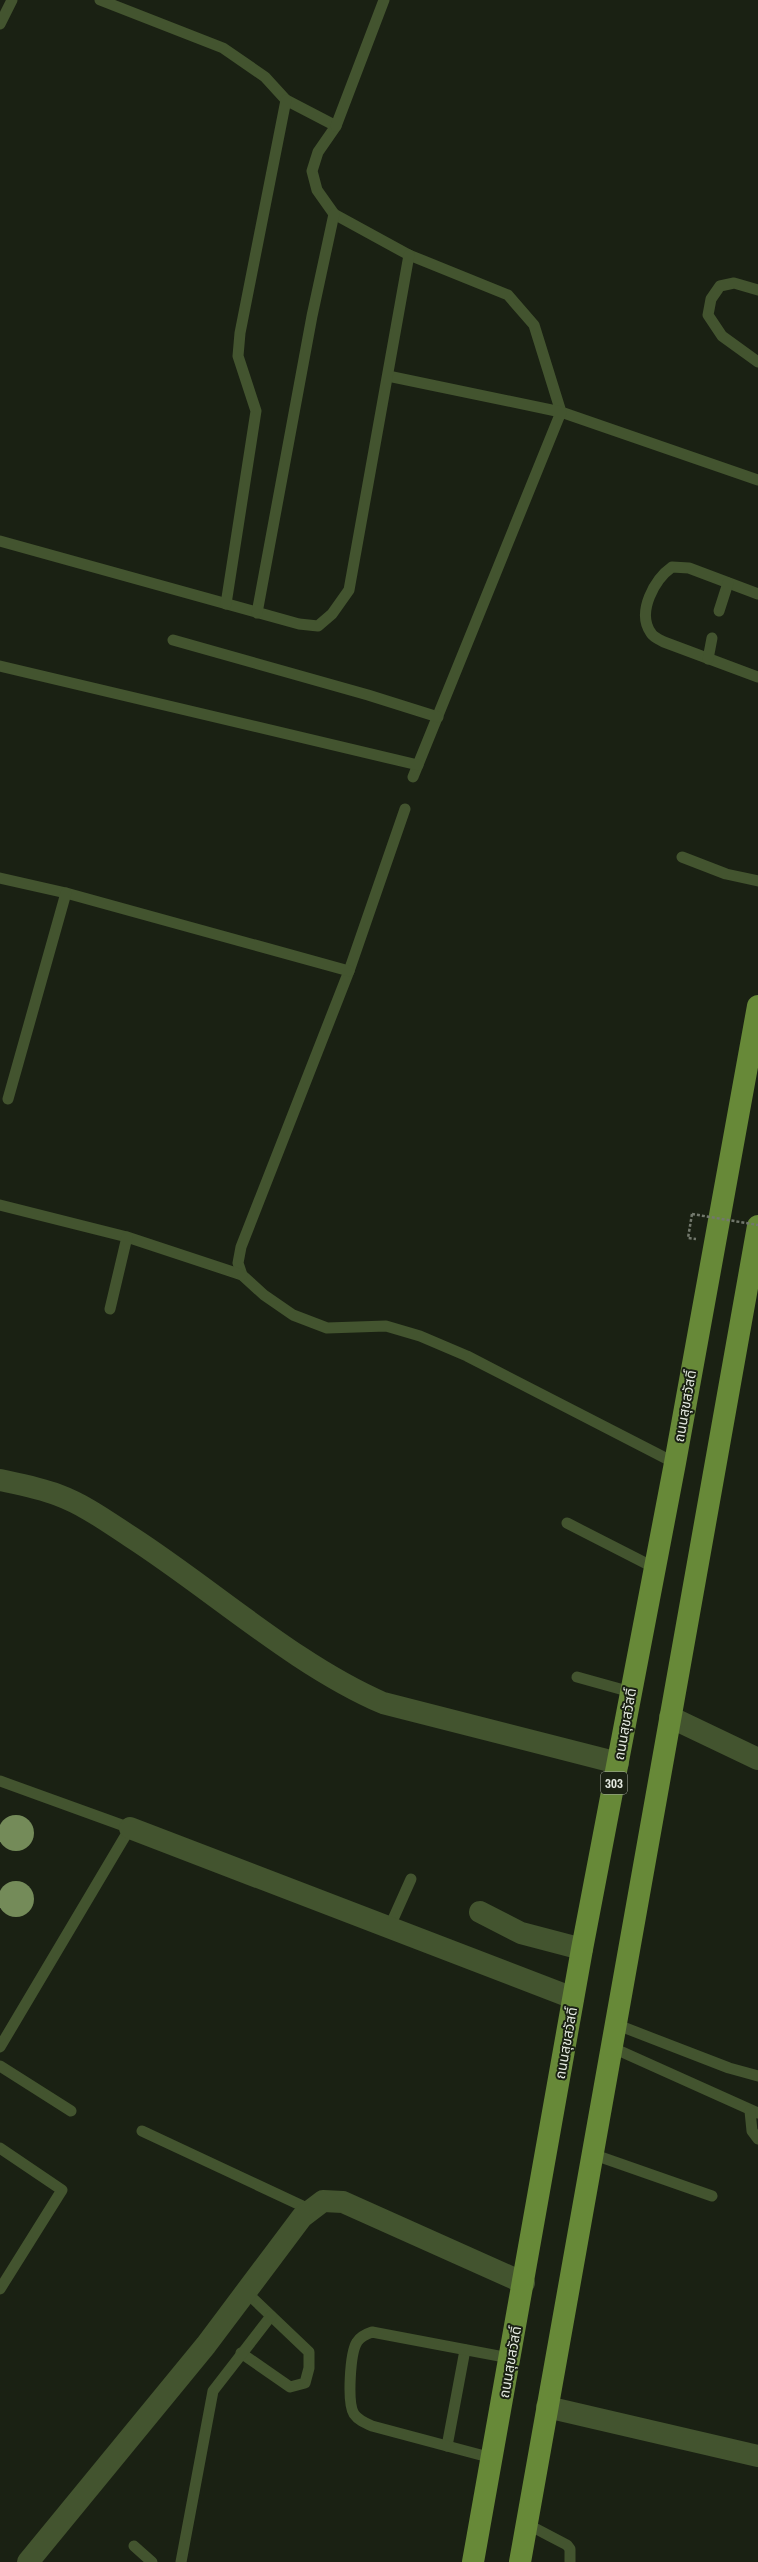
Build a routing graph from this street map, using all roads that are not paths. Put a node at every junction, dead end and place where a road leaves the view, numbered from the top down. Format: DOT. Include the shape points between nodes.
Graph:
graph roads {
  1 [pos="12,0"];
  2 [pos="100,0"];
  3 [pos="384,0"];
  4 [pos="0,24"];
  5 [pos="286,100"];
  6 [pos="336,126"];
  7 [pos="334,214"];
  8 [pos="409,255"];
  9 [pos="758,290"];
  10 [pos="758,362"];
  11 [pos="388,376"];
  12 [pos="561,412"];
  13 [pos="758,480"];
  14 [pos="0,541"];
  15 [pos="728,583"];
  16 [pos="758,594"];
  17 [pos="226,604"];
  18 [pos="719,610"];
  19 [pos="257,613"];
  20 [pos="712,638"];
  21 [pos="173,640"];
  22 [pos="708,659"];
  23 [pos="0,666"];
  24 [pos="758,677"];
  25 [pos="438,717"];
  26 [pos="418,765"];
  27 [pos="414,777"];
  28 [pos="404,809"];
  29 [pos="682,857"];
  30 [pos="0,878"];
  31 [pos="758,881"];
  32 [pos="66,893"];
  33 [pos="349,971"];
  34 [pos="758,1006"];
  35 [pos="8,1099"];
  36 [pos="0,1204"];
  37 [pos="758,1226"];
  38 [pos="127,1237"];
  39 [pos="242,1275"];
  40 [pos="753,1281"];
  41 [pos="110,1309"];
  42 [pos="675,1463"];
  43 [pos="0,1480"];
  44 [pos="567,1523"];
  45 [pos="655,1568"];
  46 [pos="577,1677"];
  47 [pos="631,1692"];
  48 [pos="670,1717"];
  49 [pos="758,1759"];
  50 [pos="618,1763"];
  51 [pos="0,1781"];
  52 [pos="130,1828"];
  53 [pos="411,1879"];
  54 [pos="480,1912"];
  55 [pos="390,1926"];
  56 [pos="582,1949"];
  57 [pos="574,1998"];
  58 [pos="615,2024"];
  59 [pos="0,2047"];
  60 [pos="611,2047"];
  61 [pos="0,2066"];
  62 [pos="758,2076"];
  63 [pos="71,2111"];
  64 [pos="754,2112"];
  65 [pos="142,2131"];
  66 [pos="758,2139"];
  67 [pos="0,2148"];
  68 [pos="592,2154"];
  69 [pos="712,2196"];
  70 [pos="311,2210"];
  71 [pos="524,2283"];
  72 [pos="0,2289"];
  73 [pos="246,2292"];
  74 [pos="271,2316"];
  75 [pos="465,2350"];
  76 [pos="241,2353"];
  77 [pos="510,2358"];
  78 [pos="547,2407"];
  79 [pos="447,2446"];
  80 [pos="758,2456"];
  81 [pos="492,2458"];
  82 [pos="527,2524"];
  83 [pos="134,2546"];
  84 [pos="28,2562"];
  85 [pos="152,2562"];
  86 [pos="181,2562"];
  87 [pos="474,2562"];
  88 [pos="520,2562"];
  89 [pos="570,2562"];
  1 -- 4 [label="lane"];
  2 -- 5 [label="lane" via="223,48 266,76"];
  3 -- 6 [label="lane"];
  5 -- 6 [label="lane"];
  5 -- 17 [label="lane" via="240,333 238,356 256,411"];
  6 -- 7 [label="lane" via="318,152 312,171 317,190"];
  7 -- 8 [label="lane"];
  7 -- 19 [label="lane" via="312,316"];
  8 -- 11 [label="lane"];
  8 -- 12 [label="lane" via="508,295 534,325"];
  9 -- 10 [label="lane" via="734,283 720,286 711,299 708,315 722,336"];
  11 -- 12 [label="lane"];
  11 -- 19 [label="lane" via="350,590 332,614 318,626 299,624"];
  12 -- 13 [label="lane"];
  12 -- 25 [label="lane"];
  14 -- 17 [label="lane"];
  15 -- 16 [label="lane"];
  15 -- 18 [label="lane"];
  15 -- 22 [label="lane" via="689,568 672,567 661,575 652,590 646,617 651,633 664,642"];
  17 -- 19 [label="lane"];
  20 -- 22 [label="lane"];
  21 -- 25 [label="lane"];
  22 -- 24 [label="lane"];
  23 -- 26 [label="lane"];
  25 -- 26 [label="lane"];
  26 -- 27 [label="lane"];
  28 -- 33 [label="lane"];
  29 -- 31 [label="lane" via="726,874"];
  30 -- 32 [label="lane"];
  32 -- 33 [label="lane"];
  32 -- 35 [label="lane"];
  33 -- 39 [label="lane" via="241,1247 238,1263"];
  34 -- 42 [label="main road, ถนนสุขสวัสดิ์ / 303"];
  36 -- 38 [label="lane"];
  37 -- 40 [label="main road"];
  38 -- 39 [label="lane"];
  38 -- 41 [label="lane"];
  39 -- 42 [label="lane" via="264,1295 293,1315 327,1328 386,1326 420,1336 480,1362"];
  40 -- 48 [label="main road"];
  42 -- 45 [label="main road, ถนนสุขสวัสดิ์ / 303"];
  43 -- 50 [label="street" via="58,1494 82,1506 169,1562 287,1647 360,1694 383,1704"];
  44 -- 45 [label="lane"];
  45 -- 47 [label="main road, ถนนสุขสวัสดิ์ / 303"];
  46 -- 47 [label="lane"];
  47 -- 50 [label="main road, ถนนสุขสวัสดิ์ / 303"];
  48 -- 49 [label="street"];
  48 -- 58 [label="main road"];
  50 -- 56 [label="main road, ถนนสุขสวัสดิ์ / 303"];
  51 -- 52 [label="lane"];
  52 -- 55 [label="street"];
  52 -- 59 [label="lane"];
  53 -- 55 [label="lane"];
  54 -- 56 [label="street" via="520,1933"];
  55 -- 57 [label="street"];
  56 -- 57 [label="main road, ถนนสุขสวัสดิ์ / 303"];
  57 -- 71 [label="main road, ถนนสุขสวัสดิ์ / 303"];
  58 -- 60 [label="main road"];
  58 -- 62 [label="lane" via="729,2068"];
  60 -- 64 [label="lane"];
  60 -- 68 [label="main road"];
  61 -- 63 [label="lane"];
  64 -- 66 [label="lane" via="752,2131"];
  65 -- 70 [label="lane"];
  67 -- 72 [label="lane" via="62,2190"];
  68 -- 69 [label="lane"];
  68 -- 78 [label="main road"];
  70 -- 71 [label="street" via="323,2201 343,2202"];
  70 -- 73 [label="street" via="302,2217"];
  71 -- 77 [label="main road, ถนนสุขสวัสดิ์ / 303"];
  73 -- 74 [label="lane"];
  73 -- 84 [label="street" via="206,2345"];
  74 -- 76 [label="lane"];
  74 -- 76 [label="lane" via="309,2352 309,2368 305,2383 290,2387"];
  75 -- 77 [label="lane"];
  75 -- 79 [label="lane"];
  75 -- 79 [label="lane" via="372,2332 363,2336 354,2349 349,2402 354,2414 372,2426"];
  76 -- 86 [label="lane" via="213,2391"];
  77 -- 81 [label="main road, ถนนสุขสวัสดิ์ / 303"];
  78 -- 80 [label="street"];
  78 -- 82 [label="main road"];
  79 -- 81 [label="lane"];
  81 -- 87 [label="main road, ถนนสุขสวัสดิ์ / 303"];
  82 -- 88 [label="main road"];
  82 -- 89 [label="lane" via="567,2545 570,2550"];
  83 -- 85 [label="lane"];
}
